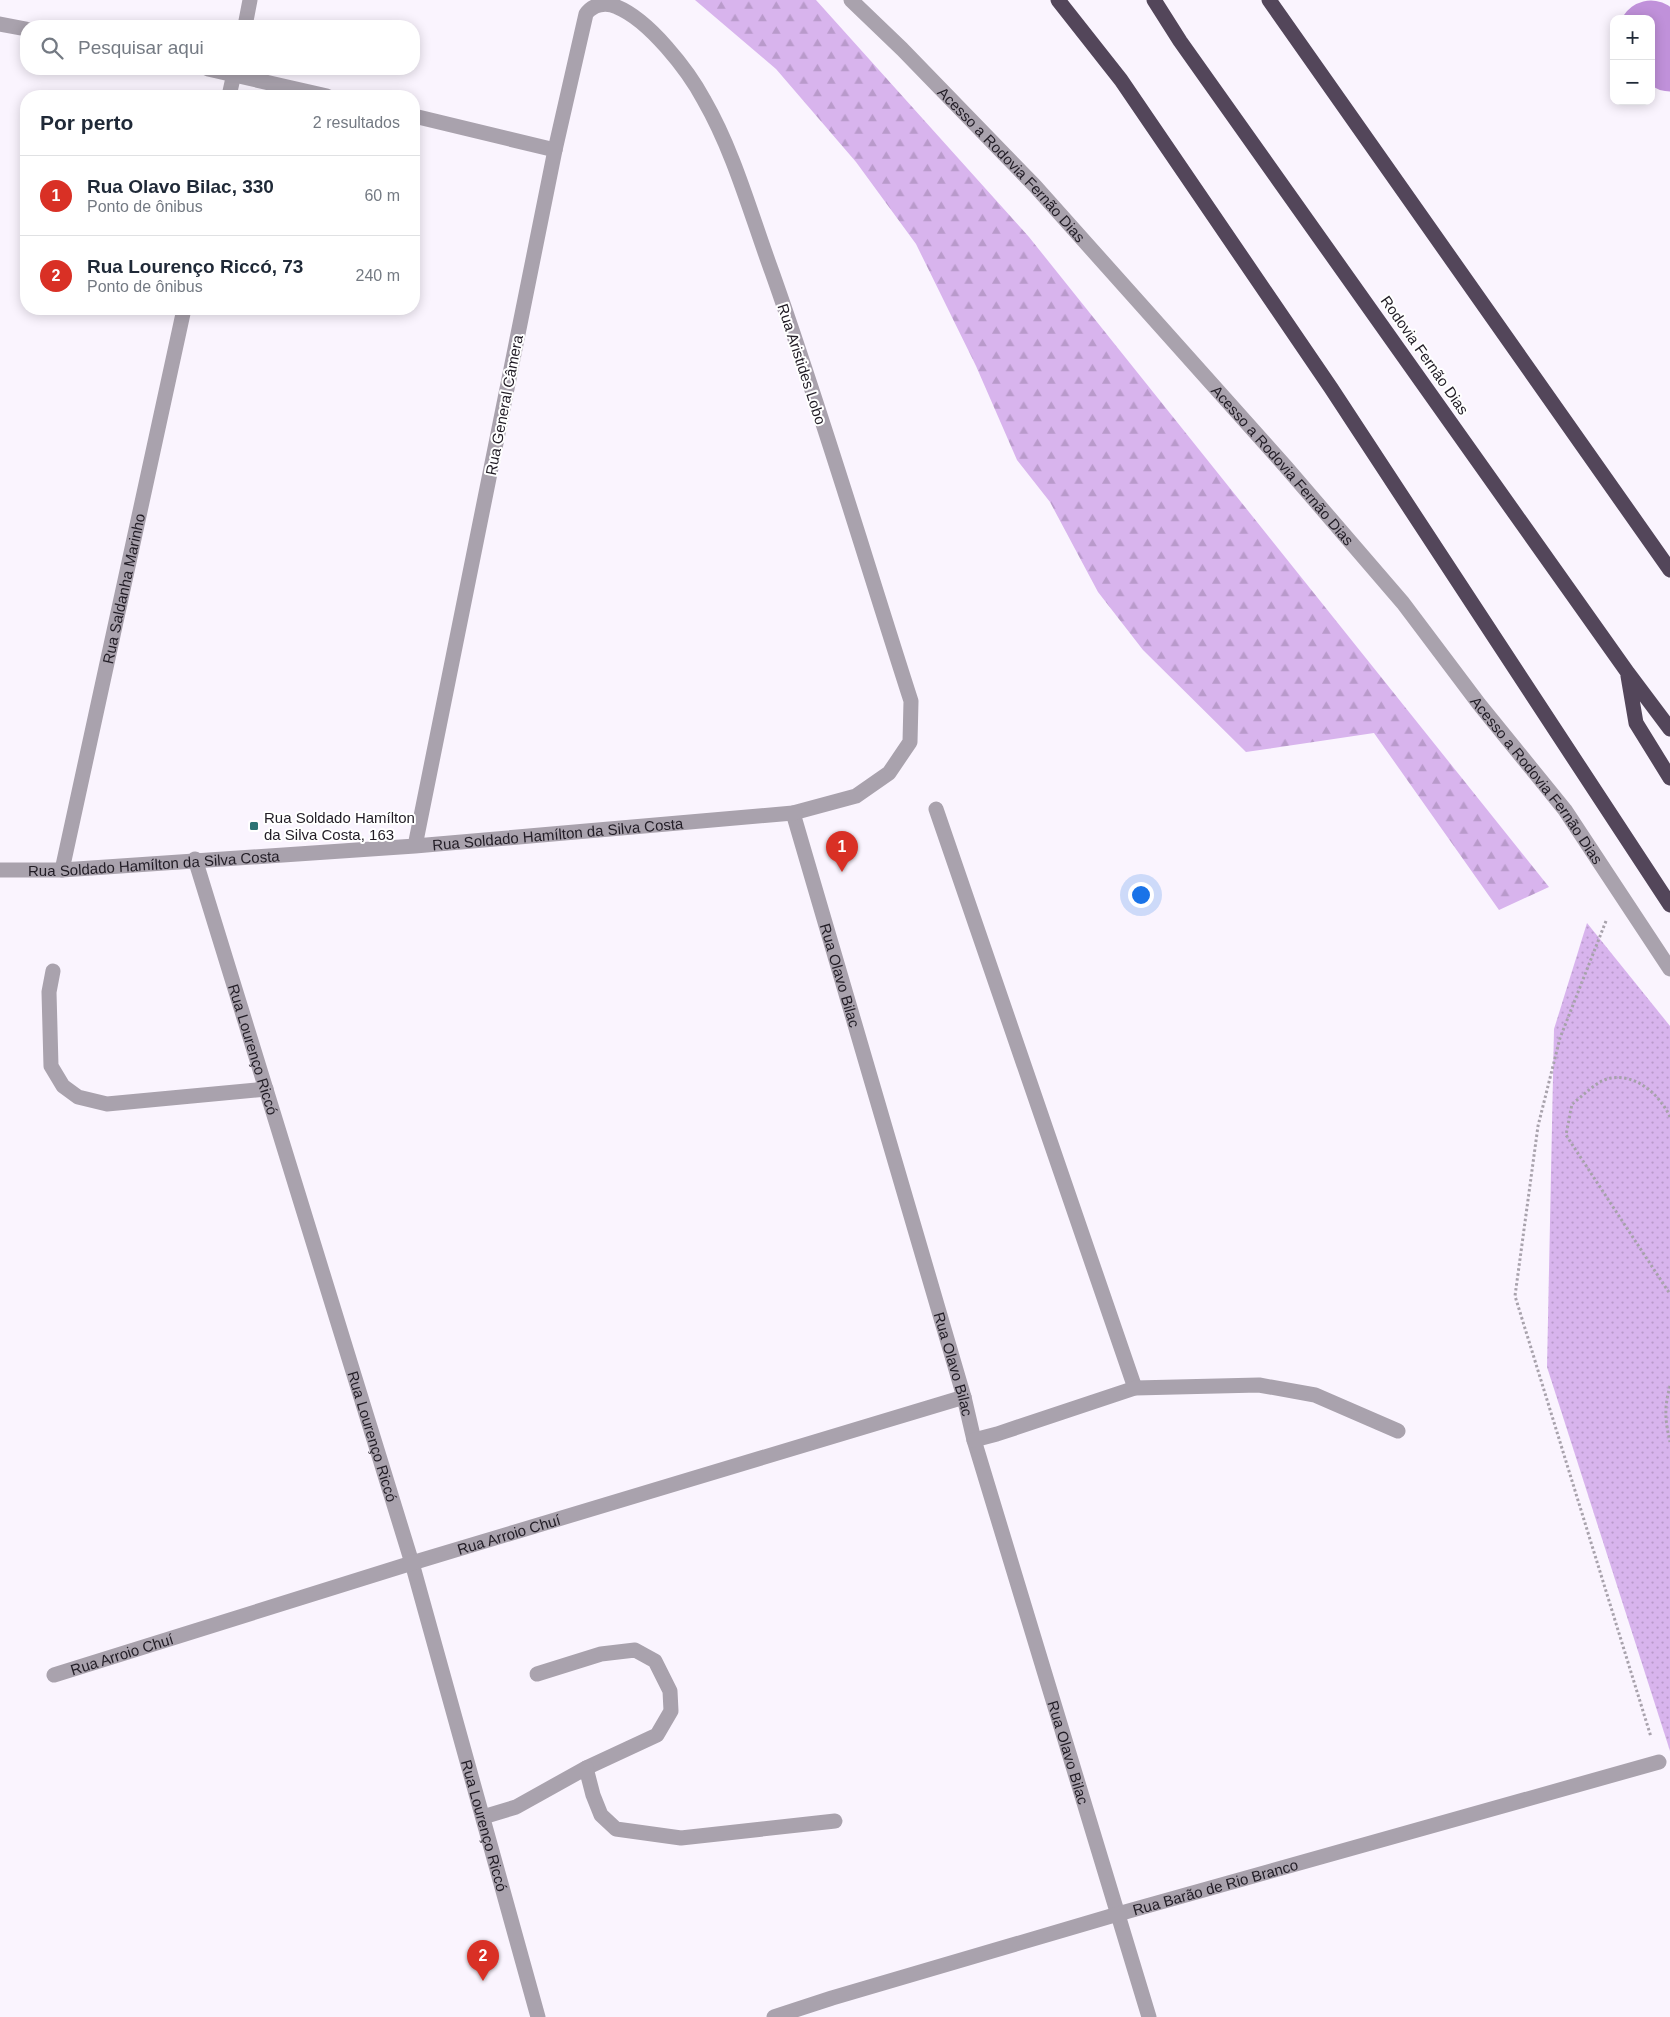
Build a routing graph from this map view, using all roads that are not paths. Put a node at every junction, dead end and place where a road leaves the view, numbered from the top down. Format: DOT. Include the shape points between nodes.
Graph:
graph roads {
  1 [pos="250,0"];
  2 [pos="851,0"];
  3 [pos="1058,0"];
  4 [pos="1154,0"];
  5 [pos="1269,0"];
  6 [pos="631,13"];
  7 [pos="246,20"];
  8 [pos="0,24"];
  9 [pos="20,28"];
  10 [pos="234,75"];
  11 [pos="246,75"];
  12 [pos="231,90"];
  13 [pos="304,90"];
  14 [pos="420,117"];
  15 [pos="556,150"];
  16 [pos="183,315"];
  17 [pos="1670,570"];
  18 [pos="1628,672"];
  19 [pos="1670,729"];
  20 [pos="910,742"];
  21 [pos="1670,778"];
  22 [pos="936,809"];
  23 [pos="792,813"];
  24 [pos="415,846"];
  25 [pos="195,859"];
  26 [pos="0,870"];
  27 [pos="62,870"];
  28 [pos="1670,905"];
  29 [pos="1670,969"];
  30 [pos="53,971"];
  31 [pos="266,1089"];
  32 [pos="1135,1388"];
  33 [pos="964,1397"];
  34 [pos="1398,1431"];
  35 [pos="974,1440"];
  36 [pos="412,1563"];
  37 [pos="537,1674"];
  38 [pos="54,1675"];
  39 [pos="1659,1762"];
  40 [pos="586,1768"];
  41 [pos="483,1817"];
  42 [pos="835,1821"];
  43 [pos="1118,1914"];
  44 [pos="538,2017"];
  45 [pos="774,2017"];
  46 [pos="1149,2017"];
  1 -- 7 [label="street"];
  2 -- 29 [label="street, Acesso a Rodovia Fernão Dias" via="1034,186 1403,603 1565,810"];
  3 -- 28 [label="highway" via="1120,80 1331,388"];
  4 -- 18 [label="highway, Rodovia Fernão Dias"];
  5 -- 17 [label="highway"];
  6 -- 15 [label="street, Rua General Câmera" via="612,5 597,5 586,14"];
  6 -- 20 [label="street, Rua Aristides Lobo" via="676,57 704,100 730,156 783,303 911,701"];
  8 -- 9 [label="street"];
  10 -- 12 [label="street"];
  11 -- 13 [label="street"];
  14 -- 15 [label="street"];
  15 -- 24 [label="street, Rua General Câmera"];
  16 -- 27 [label="street, Rua Saldanha Marinho"];
  18 -- 19 [label="highway, Rodovia Fernão Dias"];
  18 -- 21 [label="highway" via="1636,722"];
  20 -- 23 [label="street, Rua Soldado Hamílton da Silva Costa" via="889,773 856,796"];
  22 -- 32 [label="street"];
  23 -- 24 [label="street, Rua Soldado Hamílton da Silva Costa"];
  23 -- 33 [label="street, Rua Olavo Bilac"];
  24 -- 25 [label="street, Rua Soldado Hamílton da Silva Costa"];
  25 -- 27 [label="street, Rua Soldado Hamílton da Silva Costa"];
  25 -- 31 [label="street, Rua Lourenço Riccó"];
  26 -- 27 [label="street, Rua Soldado Hamílton da Silva Costa"];
  30 -- 31 [label="street" via="49,992 51,1066 64,1086 78,1097 106,1104"];
  31 -- 36 [label="street, Rua Lourenço Riccó"];
  32 -- 34 [label="street" via="1259,1385 1315,1395"];
  32 -- 35 [label="street"];
  33 -- 35 [label="street, Rua Olavo Bilac"];
  33 -- 36 [label="street, Rua Arroio Chuí"];
  35 -- 43 [label="street, Rua Olavo Bilac"];
  36 -- 38 [label="street, Rua Arroio Chuí"];
  36 -- 41 [label="street, Rua Lourenço Riccó"];
  37 -- 40 [label="street" via="600,1654 635,1650 655,1661 670,1691 671,1711 657,1735"];
  39 -- 43 [label="street, Rua Barão de Rio Branco"];
  40 -- 41 [label="street" via="516,1806"];
  40 -- 42 [label="street" via="601,1816 616,1829 681,1838"];
  41 -- 44 [label="street, Rua Lourenço Riccó"];
  43 -- 45 [label="street, Rua Barão de Rio Branco"];
  43 -- 46 [label="street, Rua Olavo Bilac"];
}
